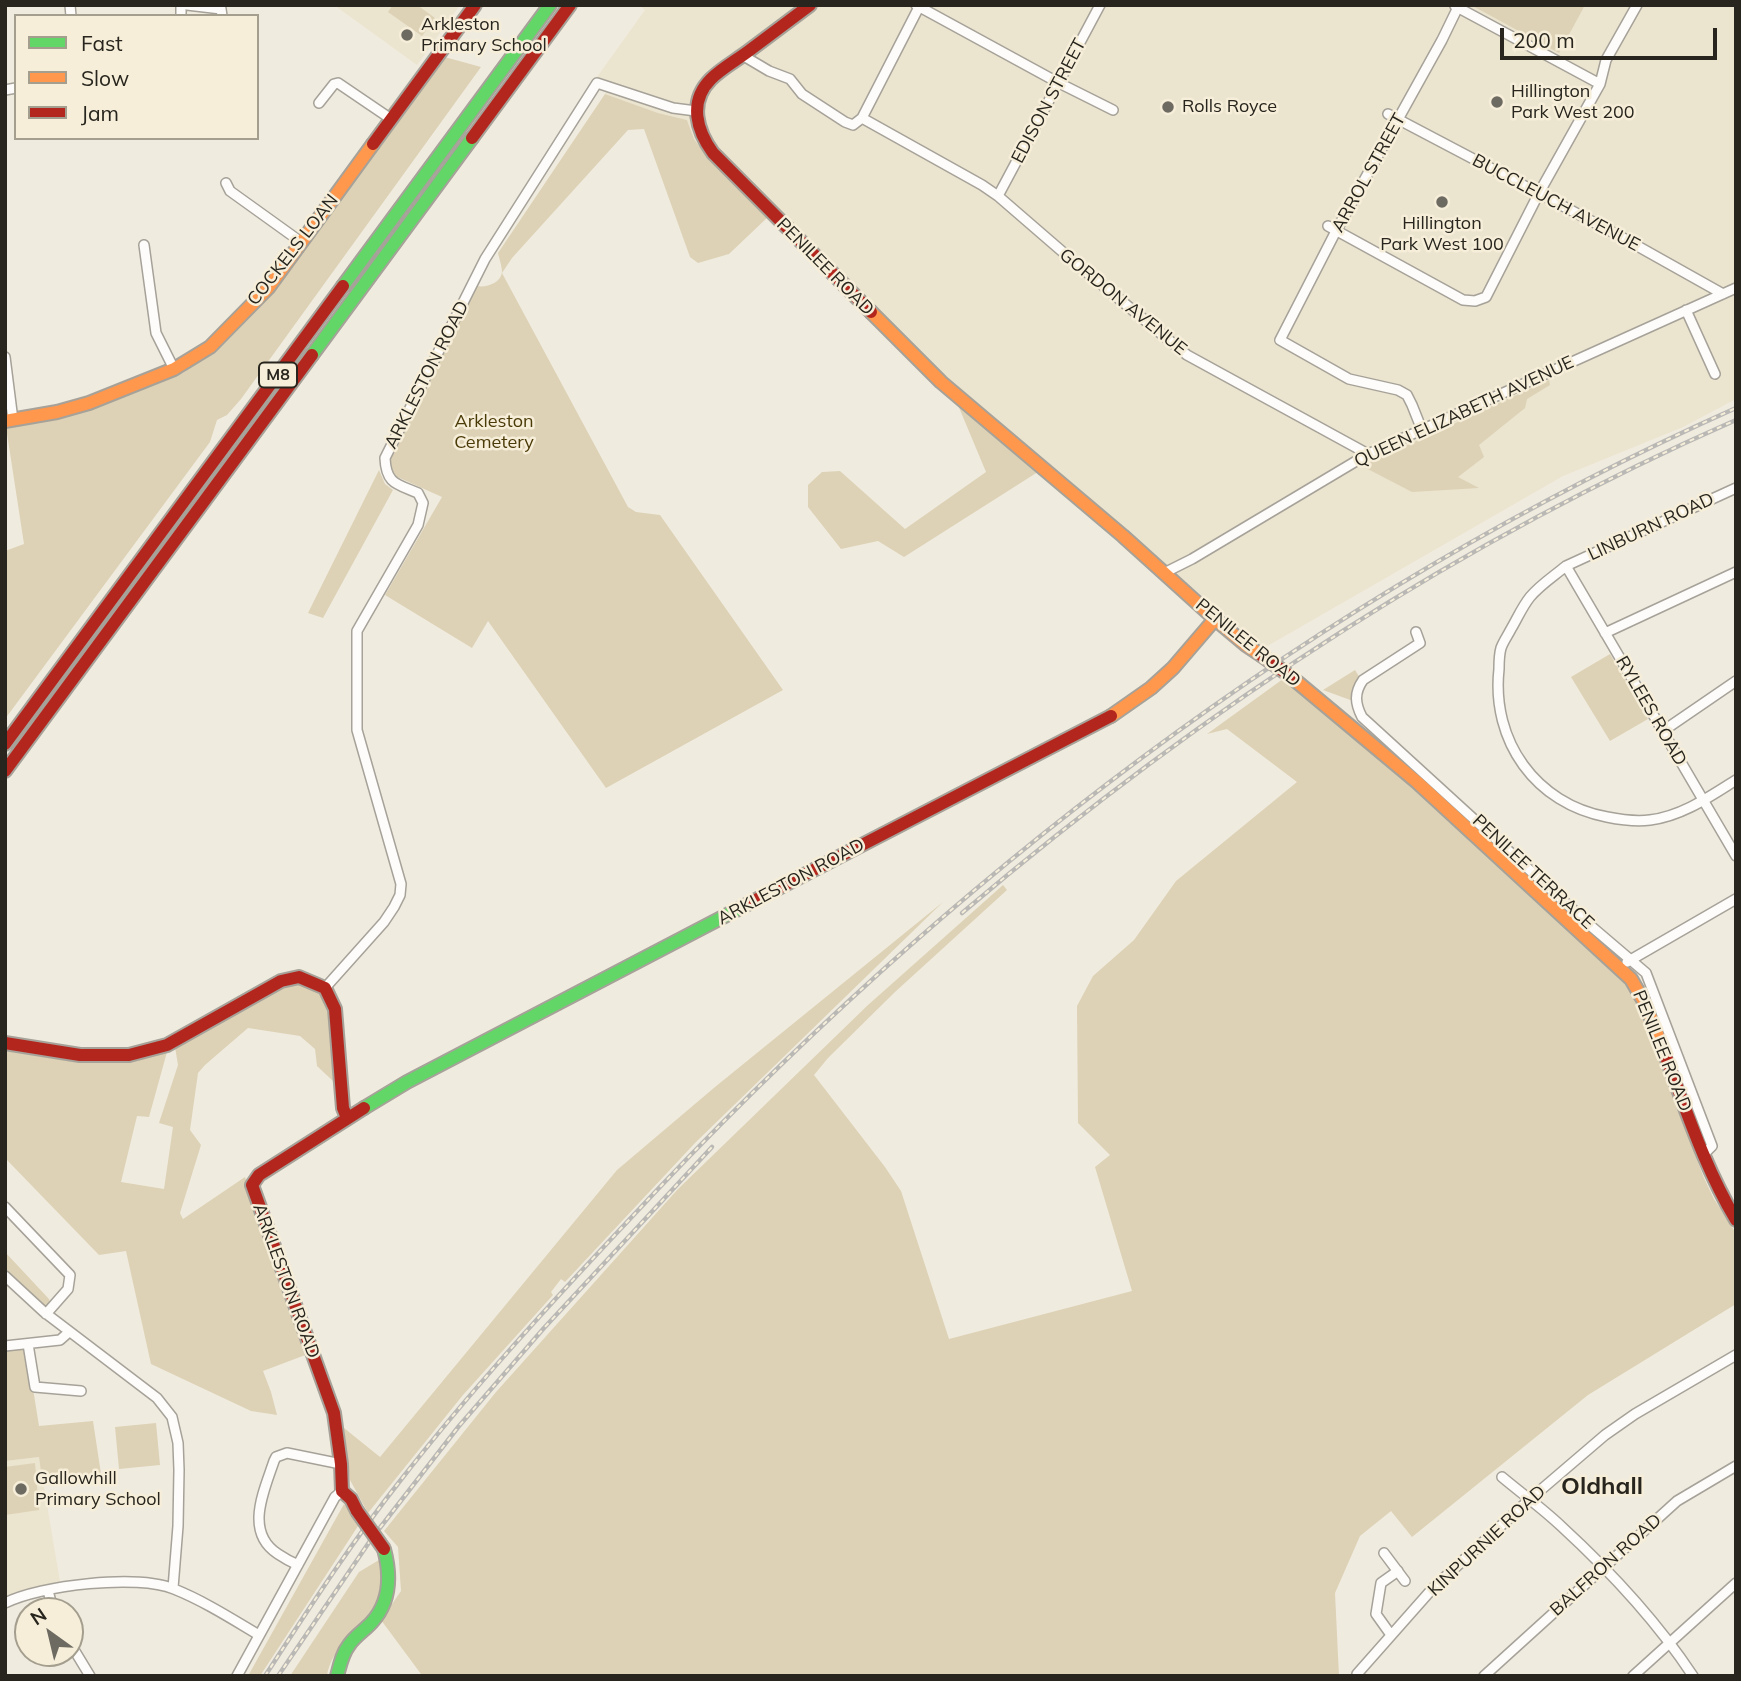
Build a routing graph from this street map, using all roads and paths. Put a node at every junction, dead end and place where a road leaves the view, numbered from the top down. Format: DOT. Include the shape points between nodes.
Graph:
graph roads {
  1 [pos="187,5"];
  2 [pos="475,5"];
  3 [pos="550,5"];
  4 [pos="569,5"];
  5 [pos="810,5"];
  6 [pos="1100,5"];
  7 [pos="1636,5"];
  8 [pos="919,6"];
  9 [pos="1456,6"];
  10 [pos="222,14"];
  11 [pos="742,55"];
  12 [pos="1059,83"];
  13 [pos="1600,84"];
  14 [pos="319,103"];
  15 [pos="1113,110"];
  16 [pos="696,111"];
  17 [pos="1388,114"];
  18 [pos="862,118"];
  19 [pos="391,119"];
  20 [pos="1398,120"];
  21 [pos="226,183"];
  22 [pos="1539,193"];
  23 [pos="998,196"];
  24 [pos="1332,228"];
  25 [pos="301,242"];
  26 [pos="144,245"];
  27 [pos="1736,288"];
  28 [pos="1723,294"];
  29 [pos="1686,310"];
  30 [pos="5,357"];
  31 [pos="174,369"];
  32 [pos="1714,374"];
  33 [pos="9,421"];
  34 [pos="1422,430"];
  35 [pos="1368,454"];
  36 [pos="1736,488"];
  37 [pos="1566,566"];
  38 [pos="1736,572"];
  39 [pos="1164,573"];
  40 [pos="1215,619"];
  41 [pos="1416,632"];
  42 [pos="1605,632"];
  43 [pos="1736,681"];
  44 [pos="1663,732"];
  45 [pos="5,744"];
  46 [pos="5,771"];
  47 [pos="1736,780"];
  48 [pos="1704,801"];
  49 [pos="1736,856"];
  50 [pos="1736,899"];
  51 [pos="1625,963"];
  52 [pos="325,988"];
  53 [pos="5,1043"];
  54 [pos="347,1118"];
  55 [pos="5,1207"];
  56 [pos="1736,1220"];
  57 [pos="5,1276"];
  58 [pos="46,1314"];
  59 [pos="69,1332"];
  60 [pos="28,1343"];
  61 [pos="5,1346"];
  62 [pos="1736,1355"];
  63 [pos="80,1391"];
  64 [pos="341,1464"];
  65 [pos="1736,1466"];
  66 [pos="1502,1477"];
  67 [pos="342,1491"];
  68 [pos="1530,1500"];
  69 [pos="1384,1553"];
  70 [pos="298,1565"];
  71 [pos="1604,1567"];
  72 [pos="1398,1571"];
  73 [pos="1405,1581"];
  74 [pos="1736,1583"];
  75 [pos="173,1588"];
  76 [pos="48,1590"];
  77 [pos="50,1597"];
  78 [pos="5,1603"];
  79 [pos="260,1635"];
  80 [pos="1391,1635"];
  81 [pos="1670,1642"];
  82 [pos="340,1675"];
  83 [pos="1357,1675"];
  84 [pos="237,1676"];
  85 [pos="1484,1676"];
  86 [pos="1633,1676"];
  87 [pos="1693,1676"];
  1 -- 10 [label="street" via="222,9"];
  2 -- 19 [label="main road, COCKELS LOAN"];
  3 -- 45 [label="main road, M8"];
  4 -- 46 [label="main road, M8"];
  5 -- 11 [label="main road"];
  6 -- 12 [label="street, EDISON STREET"];
  7 -- 13 [label="street" via="1606,60"];
  8 -- 12 [label="street"];
  8 -- 18 [label="street"];
  9 -- 13 [label="street"];
  9 -- 20 [label="street, ARROL STREET"];
  11 -- 16 [label="main road" via="710,80"];
  11 -- 18 [label="street" via="790,79 802,94 845,122 853,125"];
  12 -- 15 [label="street"];
  12 -- 23 [label="street, EDISON STREET"];
  13 -- 22 [label="street"];
  14 -- 19 [label="street" via="338,83"];
  16 -- 39 [label="main road, PENILEE ROAD" via="698,128 713,153 885,327 941,382"];
  16 -- 52 [label="street, ARKLESTON ROAD" via="597,83 485,259 385,458 385,472 393,482 418,492 423,503 418,525 357,631 357,730 400,893 384,922"];
  17 -- 20 [label="street, BUCCLEUCH AVENUE"];
  18 -- 23 [label="street, GORDON AVENUE"];
  19 -- 25 [label="main road, COCKELS LOAN"];
  20 -- 22 [label="street, BUCCLEUCH AVENUE"];
  20 -- 24 [label="street, ARROL STREET"];
  21 -- 25 [label="street" via="230,191"];
  22 -- 24 [label="street" via="1486,297 1475,301 1463,300"];
  22 -- 28 [label="street, BUCCLEUCH AVENUE"];
  23 -- 35 [label="street, GORDON AVENUE" via="1187,355"];
  24 -- 34 [label="street, ARROL STREET" via="1280,340 1349,379 1406,395"];
  25 -- 31 [label="main road, COCKELS LOAN" via="268,288 210,347"];
  26 -- 31 [label="street" via="156,333"];
  27 -- 28 [label="street, QUEEN ELIZABETH AVENUE"];
  28 -- 29 [label="street, QUEEN ELIZABETH AVENUE"];
  29 -- 32 [label="street"];
  29 -- 34 [label="street, QUEEN ELIZABETH AVENUE"];
  30 -- 33 [label="street"];
  31 -- 33 [label="main road, COCKELS LOAN" via="89,403"];
  34 -- 35 [label="street, QUEEN ELIZABETH AVENUE"];
  35 -- 39 [label="street, QUEEN ELIZABETH AVENUE"];
  36 -- 37 [label="street, LINBURN ROAD"];
  37 -- 42 [label="street, RYLEES ROAD"];
  37 -- 48 [label="street, LINBURN ROAD" via="1531,596 1501,647 1497,690 1504,728 1518,758 1540,785 1597,815 1650,820"];
  38 -- 42 [label="street"];
  39 -- 40 [label="main road, PENILEE ROAD"];
  40 -- 51 [label="main road, PENILEE ROAD, bridge" via="1426,790"];
  40 -- 54 [label="main road, ARKLESTON ROAD" via="1151,688 1110,717 464,1052"];
  41 -- 51 [label="street, PENILEE TERRACE" via="1420,643 1357,688 1362,717 1592,927"];
  42 -- 44 [label="street, RYLEES ROAD"];
  43 -- 44 [label="street"];
  44 -- 48 [label="street, RYLEES ROAD"];
  47 -- 48 [label="street, LINBURN ROAD"];
  48 -- 49 [label="street, RYLEES ROAD"];
  50 -- 51 [label="street"];
  51 -- 56 [label="main road, PENILEE ROAD" via="1703,1155"];
  52 -- 53 [label="main road" via="299,977 281,981 167,1045 129,1055 80,1055"];
  52 -- 54 [label="main road" via="335,1009"];
  54 -- 64 [label="main road, ARKLESTON ROAD" via="259,1175 252,1185 334,1413"];
  55 -- 58 [label="street" via="71,1275 68,1289"];
  57 -- 58 [label="street"];
  58 -- 59 [label="street"];
  59 -- 60 [label="street" via="60,1340"];
  59 -- 75 [label="street" via="157,1398 172,1417 179,1470"];
  60 -- 61 [label="street"];
  60 -- 63 [label="street" via="35,1387"];
  62 -- 68 [label="street, KINPURNIE ROAD" via="1605,1434"];
  64 -- 67 [label="main road, ARKLESTON ROAD"];
  64 -- 70 [label="street" via="287,1453 274,1461 257,1518 260,1532 277,1554"];
  65 -- 71 [label="street, BALFRON ROAD" via="1678,1501"];
  66 -- 68 [label="street"];
  67 -- 70 [label="street"];
  67 -- 82 [label="main road, bridge" via="384,1549 390,1576 387,1598 350,1644 340,1662"];
  68 -- 71 [label="street"];
  68 -- 80 [label="street, KINPURNIE ROAD" via="1433,1588"];
  69 -- 72 [label="street"];
  70 -- 79 [label="street"];
  71 -- 81 [label="street"];
  71 -- 85 [label="street, BALFRON ROAD"];
  72 -- 73 [label="street"];
  72 -- 80 [label="street" via="1381,1583 1376,1614"];
  74 -- 81 [label="street"];
  75 -- 76 [label="street" via="151,1582"];
  75 -- 79 [label="street"];
  76 -- 77 [label="street"];
  76 -- 78 [label="street"];
  79 -- 84 [label="street"];
  80 -- 83 [label="street, KINPURNIE ROAD"];
  81 -- 86 [label="street"];
  81 -- 87 [label="street"];
}
